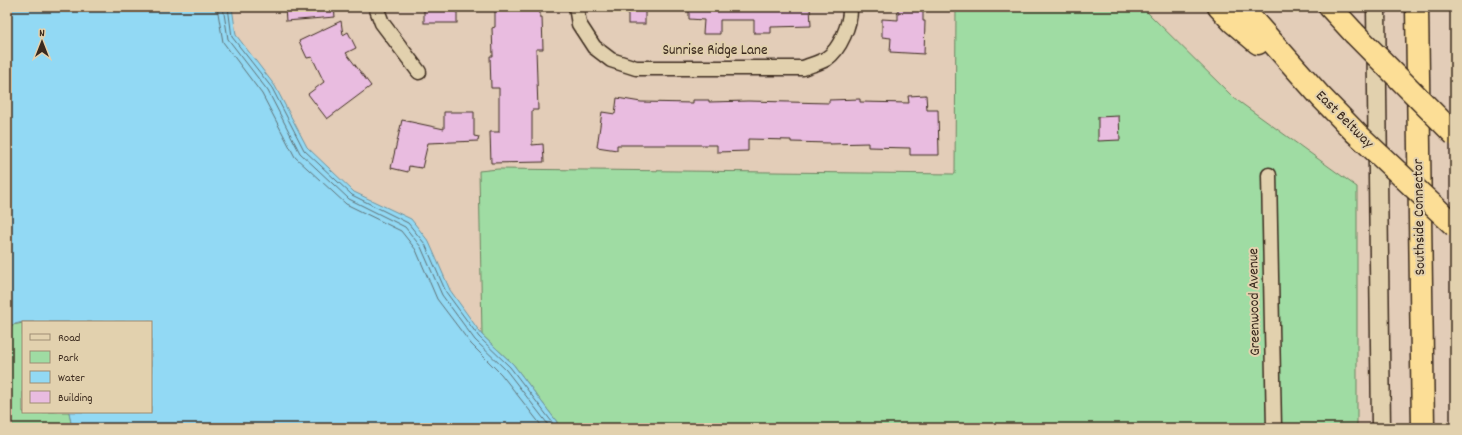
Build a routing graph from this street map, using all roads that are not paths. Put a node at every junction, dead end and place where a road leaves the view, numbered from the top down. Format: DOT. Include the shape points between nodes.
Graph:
graph roads {
  1 [pos="376,7"];
  2 [pos="576,7"];
  3 [pos="850,7"];
  4 [pos="1219,7"];
  5 [pos="1241,7"];
  6 [pos="1330,7"];
  7 [pos="1376,7"];
  8 [pos="1417,7"];
  9 [pos="419,72"];
  10 [pos="1321,97"];
  11 [pos="1455,134"];
  12 [pos="1269,175"];
  13 [pos="1455,226"];
  14 [pos="1274,428"];
  15 [pos="1381,428"];
  16 [pos="1423,428"];
  1 -- 9 [label="street" via="382,23"];
  2 -- 3 [label="street, Sunrise Ridge Lane" via="579,24 594,47 611,60 636,68 803,68 827,58 843,40"];
  4 -- 10 [label="highway"];
  5 -- 10 [label="highway, East Beltway"];
  6 -- 11 [label="highway, bridge"];
  7 -- 15 [label="street"];
  8 -- 16 [label="highway, Southside Connector"];
  10 -- 13 [label="highway, East Beltway, bridge"];
  12 -- 14 [label="street, Greenwood Avenue"];
}
